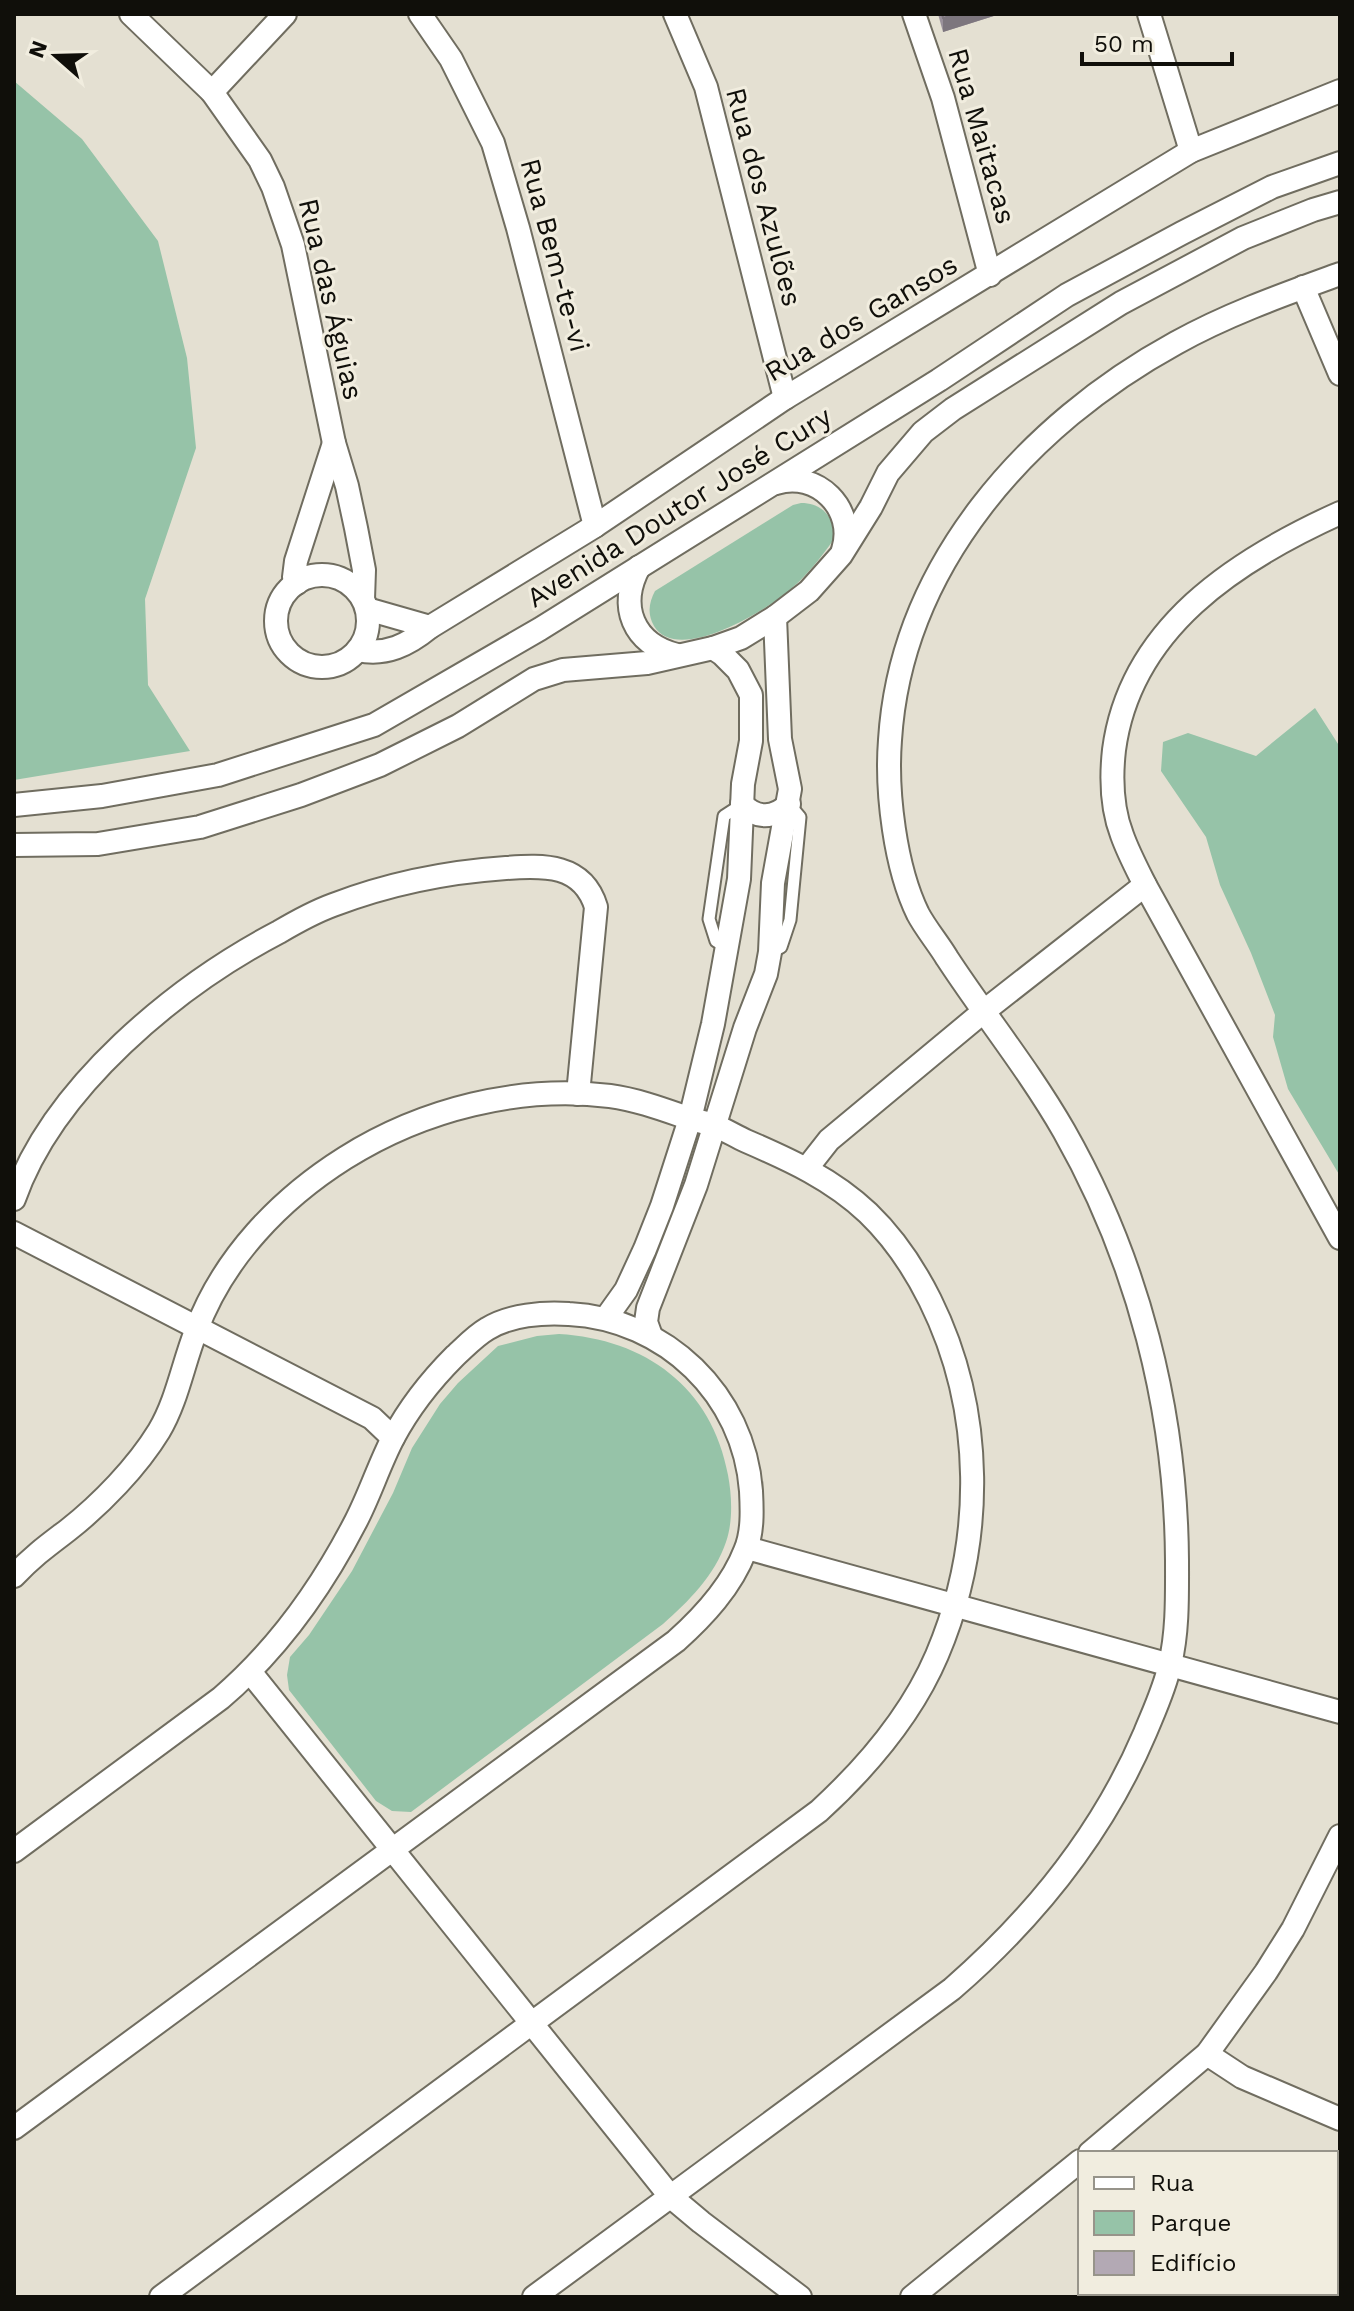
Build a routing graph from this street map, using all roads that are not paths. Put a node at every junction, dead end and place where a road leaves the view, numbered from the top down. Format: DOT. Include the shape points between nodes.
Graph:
graph roads {
  1 [pos="131,14"];
  2 [pos="285,14"];
  3 [pos="420,14"];
  4 [pos="675,14"];
  5 [pos="914,14"];
  6 [pos="1149,14"];
  7 [pos="1340,91"];
  8 [pos="212,92"];
  9 [pos="1191,151"];
  10 [pos="1340,163"];
  11 [pos="1340,202"];
  12 [pos="1340,274"];
  13 [pos="990,275"];
  14 [pos="1303,287"];
  15 [pos="1340,374"];
  16 [pos="785,398"];
  17 [pos="334,443"];
  18 [pos="770,485"];
  19 [pos="1340,513"];
  20 [pos="595,526"];
  21 [pos="841,555"];
  22 [pos="639,567"];
  23 [pos="297,583"];
  24 [pos="365,604"];
  25 [pos="775,617"];
  26 [pos="430,627"];
  27 [pos="713,648"];
  28 [pos="358,650"];
  29 [pos="677,655"];
  30 [pos="742,804"];
  31 [pos="789,804"];
  32 [pos="14,805"];
  33 [pos="14,845"];
  34 [pos="1145,885"];
  35 [pos="728,948"];
  36 [pos="770,952"];
  37 [pos="983,1012"];
  38 [pos="578,1094"];
  39 [pos="690,1119"];
  40 [pos="716,1126"];
  41 [pos="807,1168"];
  42 [pos="14,1199"];
  43 [pos="14,1233"];
  44 [pos="1340,1238"];
  45 [pos="606,1318"];
  46 [pos="197,1328"];
  47 [pos="651,1336"];
  48 [pos="393,1438"];
  49 [pos="747,1548"];
  50 [pos="23,1560"];
  51 [pos="14,1576"];
  52 [pos="955,1606"];
  53 [pos="1170,1665"];
  54 [pos="251,1673"];
  55 [pos="1340,1712"];
  56 [pos="1340,1836"];
  57 [pos="393,1850"];
  58 [pos="14,1851"];
  59 [pos="532,2023"];
  60 [pos="1207,2054"];
  61 [pos="1340,2119"];
  62 [pos="14,2128"];
  63 [pos="1092,2151"];
  64 [pos="1078,2163"];
  65 [pos="670,2196"];
  66 [pos="161,2297"];
  67 [pos="534,2297"];
  68 [pos="800,2297"];
  69 [pos="912,2297"];
  1 -- 8 [label="street, Rua das Águias"];
  2 -- 8 [label="street"];
  3 -- 20 [label="street, Rua Bem-te-vi" via="451,59 493,143"];
  4 -- 16 [label="street, Rua dos Azulões" via="706,87"];
  5 -- 13 [label="street, Rua Maitacas" via="943,98"];
  6 -- 9 [label="street"];
  7 -- 9 [label="street, Rua dos Gansos"];
  8 -- 17 [label="street, Rua das Águias" via="260,160 283,211"];
  9 -- 13 [label="street, Rua dos Gansos"];
  10 -- 18 [label="street, Avenida Doutor José Cury" via="1272,187 1067,295"];
  11 -- 21 [label="street" via="1243,238 1189,266 953,409 923,432 888,473"];
  12 -- 14 [label="street"];
  13 -- 16 [label="street, Rua dos Gansos"];
  14 -- 15 [label="street"];
  14 -- 37 [label="street" via="1176,343 1078,409 1022,460 975,515 924,599 902,658 892,711 893,820 918,914"];
  16 -- 20 [label="street, Rua dos Gansos"];
  17 -- 23 [label="street" via="296,561"];
  17 -- 24 [label="street, Rua das Águias" via="356,528"];
  18 -- 21 [label="street" via="793,480 827,492 844,521"];
  18 -- 22 [label="street, Avenida Doutor José Cury"];
  19 -- 34 [label="street" via="1255,559 1192,605 1158,641 1132,683 1116,732 1113,784 1121,834"];
  20 -- 26 [label="street, Rua dos Gansos"];
  21 -- 25 [label="street" via="809,591"];
  22 -- 29 [label="street" via="629,591 632,618 645,639"];
  22 -- 32 [label="street, Avenida Doutor José Cury" via="374,725 218,775"];
  23 -- 24 [label="street" via="311,576 341,578"];
  23 -- 28 [label="street" via="286,593 276,619 278,634 293,657 306,664 334,666"];
  24 -- 26 [label="street"];
  24 -- 28 [label="street" via="368,623"];
  25 -- 27 [label="street"];
  25 -- 31 [label="street" via="780,739"];
  26 -- 28 [label="street, Rua dos Gansos" via="385,652"];
  27 -- 29 [label="street"];
  27 -- 30 [label="street" via="738,670 751,695"];
  29 -- 33 [label="street" via="647,663 563,670 534,679 380,765 200,827 98,844"];
  30 -- 31 [label="street" via="762,816 777,814"];
  30 -- 35 [label="street" via="739,879"];
  31 -- 36 [label="street" via="773,883"];
  34 -- 37 [label="street"];
  34 -- 44 [label="street"];
  35 -- 36 [label="street" via="744,944"];
  35 -- 39 [label="street"];
  36 -- 40 [label="street"];
  37 -- 41 [label="street" via="829,1140"];
  37 -- 53 [label="street" via="1064,1130 1106,1216 1139,1306 1162,1397 1174,1487 1176,1625"];
  38 -- 39 [label="street" via="644,1103"];
  38 -- 42 [label="street" via="593,896 570,873 553,868 471,870 332,905 236,956 188,989 121,1046 62,1111"];
  38 -- 46 [label="street" via="508,1098 451,1111 407,1126 347,1157 291,1198 244,1247 223,1274"];
  39 -- 40 [label="street"];
  39 -- 45 [label="street" via="645,1249"];
  40 -- 41 [label="street"];
  40 -- 47 [label="street" via="648,1308"];
  41 -- 52 [label="street" via="850,1197 903,1253 949,1346 967,1413 973,1475 969,1538"];
  43 -- 46 [label="street"];
  45 -- 47 [label="street"];
  45 -- 48 [label="street" via="558,1313 488,1328 423,1391"];
  46 -- 48 [label="street" via="372,1418"];
  46 -- 50 [label="street" via="158,1433 127,1474 71,1528"];
  47 -- 49 [label="street" via="689,1362 730,1416 750,1481"];
  48 -- 54 [label="street" via="334,1560"];
  49 -- 52 [label="street"];
  49 -- 57 [label="street" via="711,1607 676,1641"];
  50 -- 51 [label="street"];
  52 -- 53 [label="street"];
  52 -- 59 [label="street" via="937,1656 909,1706 846,1786"];
  53 -- 55 [label="street"];
  53 -- 65 [label="street" via="1149,1724 1096,1828 1015,1930 952,1989"];
  54 -- 57 [label="street"];
  54 -- 58 [label="street"];
  56 -- 60 [label="street" via="1286,1940"];
  57 -- 59 [label="street"];
  57 -- 62 [label="street"];
  59 -- 65 [label="street"];
  59 -- 66 [label="street"];
  60 -- 61 [label="street" via="1242,2077"];
  60 -- 63 [label="street"];
  64 -- 69 [label="street"];
  65 -- 67 [label="street"];
  65 -- 68 [label="street"];
}
